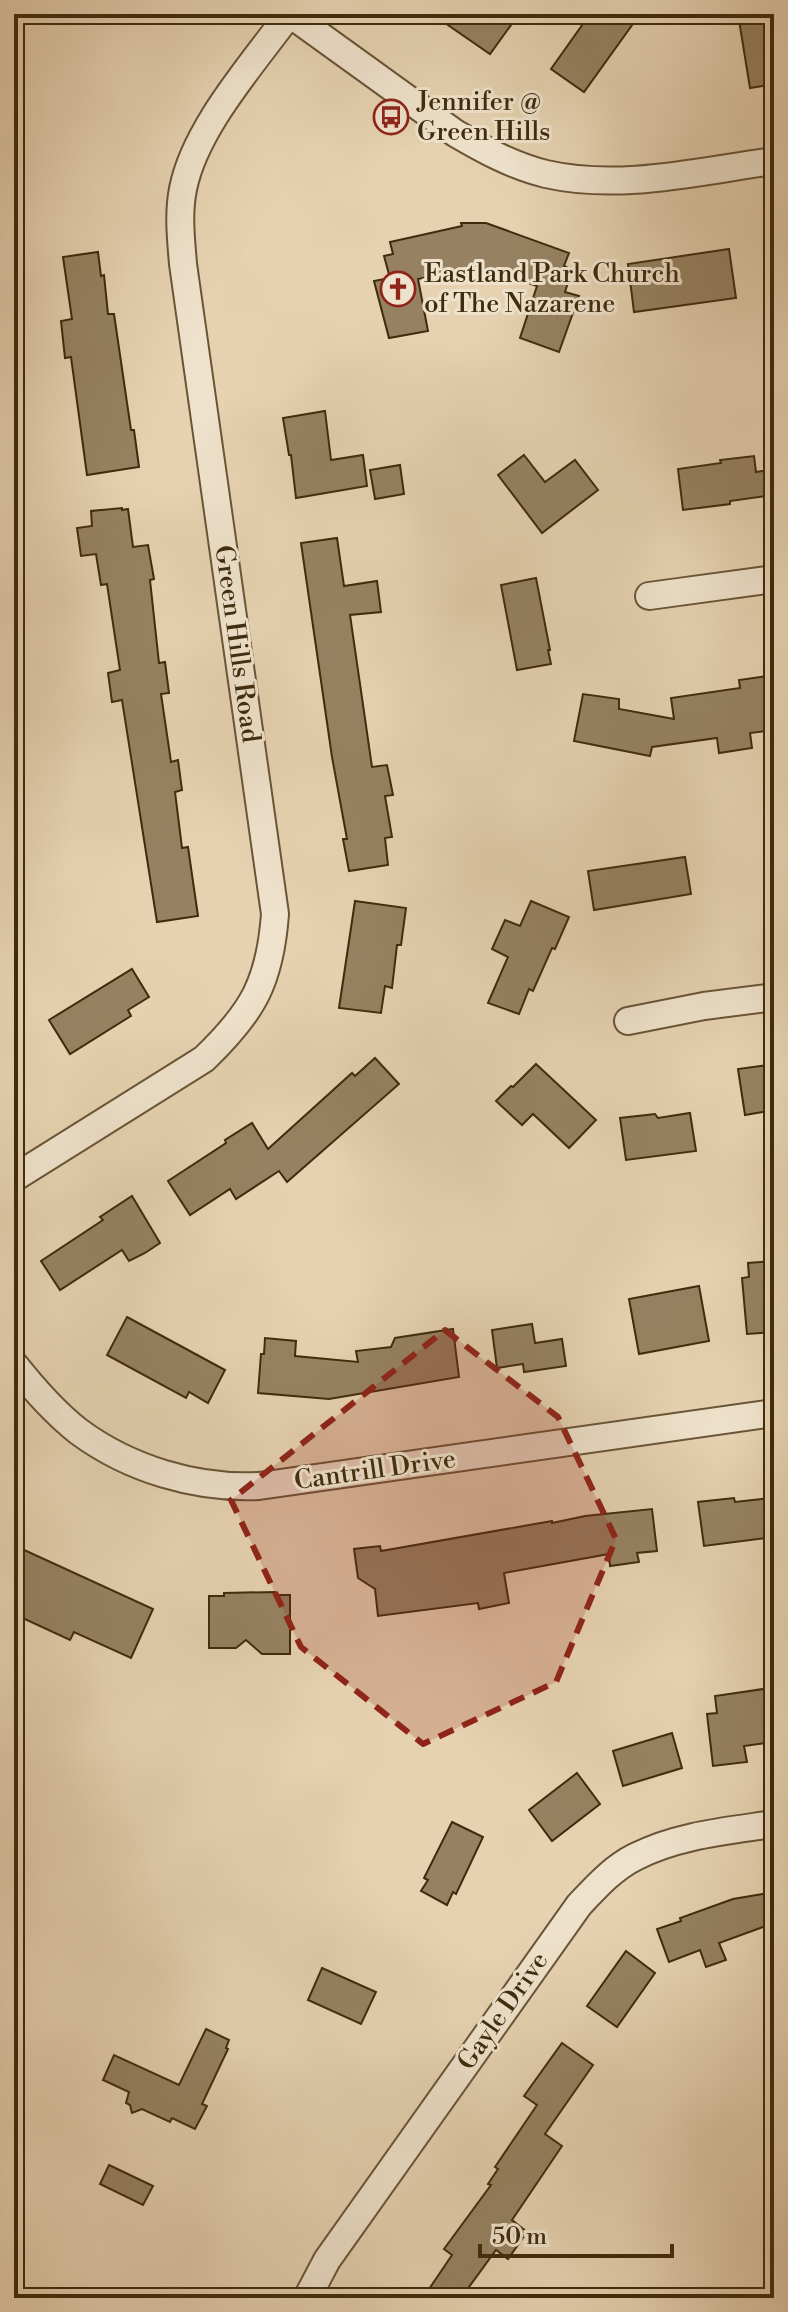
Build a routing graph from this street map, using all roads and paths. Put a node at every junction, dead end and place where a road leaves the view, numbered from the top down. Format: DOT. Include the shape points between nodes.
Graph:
graph roads {
  1 [pos="289,14"];
  2 [pos="774,161"];
  3 [pos="774,579"];
  4 [pos="649,596"];
  5 [pos="774,997"];
  6 [pos="628,1021"];
  7 [pos="14,1178"];
  8 [pos="14,1364"];
  9 [pos="774,1413"];
  10 [pos="774,1824"];
  11 [pos="307,2298"];
  1 -- 2 [label="street" via="455,133 481,149 545,173 614,181"];
  1 -- 7 [label="street, Green Hills Road" via="204,134 183,190 180,224 275,914 272,949 248,1008 230,1035 204,1059"];
  3 -- 4 [label="street"];
  5 -- 6 [label="street"];
  8 -- 9 [label="street, Cantrill Drive" via="57,1412 113,1453 150,1469 232,1487"];
  10 -- 11 [label="street, Gayle Drive" via="669,1842 633,1858 603,1880 579,1905 363,2209"];
}
